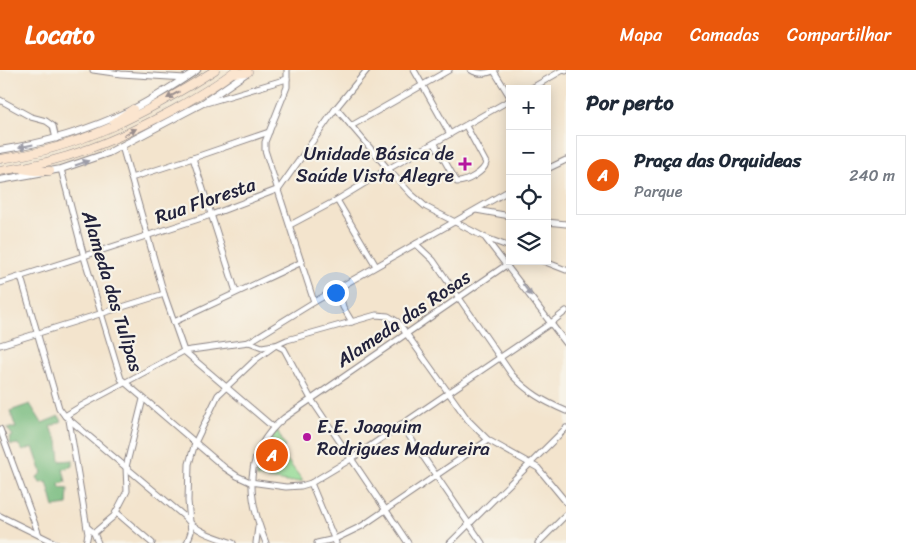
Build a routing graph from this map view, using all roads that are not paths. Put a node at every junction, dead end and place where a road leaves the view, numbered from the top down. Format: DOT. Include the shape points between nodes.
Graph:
graph roads {
  1 [pos="93,70"];
  2 [pos="196,70"];
  3 [pos="215,70"];
  4 [pos="287,70"];
  5 [pos="367,70"];
  6 [pos="414,70"];
  7 [pos="449,70"];
  8 [pos="471,70"];
  9 [pos="495,70"];
  10 [pos="564,70"];
  11 [pos="249,71"];
  12 [pos="234,72"];
  13 [pos="185,78"];
  14 [pos="287,79"];
  15 [pos="423,85"];
  16 [pos="537,85"];
  17 [pos="506,91"];
  18 [pos="0,100"];
  19 [pos="506,101"];
  20 [pos="203,103"];
  21 [pos="336,108"];
  22 [pos="133,109"];
  23 [pos="351,126"];
  24 [pos="466,126"];
  25 [pos="102,132"];
  26 [pos="269,132"];
  27 [pos="450,134"];
  28 [pos="56,139"];
  29 [pos="434,144"];
  30 [pos="122,146"];
  31 [pos="0,150"];
  32 [pos="24,156"];
  33 [pos="193,158"];
  34 [pos="1,159"];
  35 [pos="566,160"];
  36 [pos="551,165"];
  37 [pos="18,168"];
  38 [pos="60,169"];
  39 [pos="388,169"];
  40 [pos="3,170"];
  41 [pos="50,171"];
  42 [pos="130,178"];
  43 [pos="0,180"];
  44 [pos="279,189"];
  45 [pos="506,192"];
  46 [pos="337,200"];
  47 [pos="475,210"];
  48 [pos="210,215"];
  49 [pos="506,215"];
  50 [pos="454,222"];
  51 [pos="551,222"];
  52 [pos="566,224"];
  53 [pos="290,225"];
  54 [pos="147,236"];
  55 [pos="486,238"];
  56 [pos="500,242"];
  57 [pos="416,244"];
  58 [pos="506,245"];
  59 [pos="495,249"];
  60 [pos="84,257"];
  61 [pos="506,259"];
  62 [pos="302,262"];
  63 [pos="551,264"];
  64 [pos="507,265"];
  65 [pos="511,265"];
  66 [pos="376,266"];
  67 [pos="566,270"];
  68 [pos="21,278"];
  69 [pos="0,284"];
  70 [pos="338,288"];
  71 [pos="236,292"];
  72 [pos="164,294"];
  73 [pos="459,299"];
  74 [pos="314,302"];
  75 [pos="566,311"];
  76 [pos="101,314"];
  77 [pos="174,322"];
  78 [pos="352,322"];
  79 [pos="552,323"];
  80 [pos="407,333"];
  81 [pos="38,334"];
  82 [pos="249,342"];
  83 [pos="566,343"];
  84 [pos="276,345"];
  85 [pos="0,346"];
  86 [pos="184,351"];
  87 [pos="499,357"];
  88 [pos="124,382"];
  89 [pos="225,386"];
  90 [pos="448,392"];
  91 [pos="143,398"];
  92 [pos="311,399"];
  93 [pos="566,411"];
  94 [pos="67,418"];
  95 [pos="401,424"];
  96 [pos="273,427"];
  97 [pos="566,428"];
  98 [pos="0,429"];
  99 [pos="488,440"];
  100 [pos="195,443"];
  101 [pos="351,459"];
  102 [pos="531,463"];
  103 [pos="126,467"];
  104 [pos="436,475"];
  105 [pos="250,482"];
  106 [pos="311,483"];
  107 [pos="566,502"];
  108 [pos="386,510"];
  109 [pos="116,512"];
  110 [pos="566,515"];
  111 [pos="0,516"];
  112 [pos="258,524"];
  113 [pos="469,524"];
  114 [pos="192,526"];
  115 [pos="87,527"];
  116 [pos="94,533"];
  117 [pos="39,535"];
  118 [pos="335,541"];
  119 [pos="55,543"];
  120 [pos="86,543"];
  121 [pos="98,543"];
  122 [pos="152,543"];
  123 [pos="187,543"];
  124 [pos="233,543"];
  125 [pos="257,543"];
  126 [pos="265,543"];
  127 [pos="317,543"];
  128 [pos="408,543"];
  129 [pos="450,543"];
  130 [pos="482,543"];
  131 [pos="540,543"];
  1 -- 13 [label="street"];
  2 -- 13 [label="street"];
  3 -- 25 [label="main road, one-way" via="153,107"];
  4 -- 14 [label="street"];
  5 -- 21 [label="street, Rua Floresta"];
  6 -- 15 [label="street"];
  7 -- 15 [label="street"];
  8 -- 9 [label="street" via="480,74"];
  9 -- 17 [label="street"];
  10 -- 16 [label="street"];
  11 -- 12 [label="main road"];
  11 -- 20 [label="street"];
  37 -- 12 [label="main road, one-way" via="106,144 194,98"];
  13 -- 22 [label="street"];
  14 -- 20 [label="street"];
  14 -- 26 [label="street"];
  15 -- 23 [label="street"];
  15 -- 27 [label="street"];
  18 -- 28 [label="street" via="31,117 46,121 53,126"];
  19 -- 24 [label="street"];
  20 -- 30 [label="street"];
  21 -- 23 [label="street"];
  21 -- 44 [label="street, Rua Floresta"];
  22 -- 25 [label="main road"];
  22 -- 28 [label="street"];
  23 -- 39 [label="street"];
  24 -- 27 [label="street"];
  24 -- 29 [label="street" via="486,166 462,182 455,179"];
  25 -- 32 [label="main road"];
  26 -- 33 [label="street"];
  26 -- 44 [label="street" via="266,150"];
  27 -- 29 [label="street"];
  28 -- 31 [label="street, one-way"];
  29 -- 39 [label="street"];
  38 -- 30 [label="street, one-way"];
  30 -- 42 [label="street"];
  32 -- 34 [label="main road"];
  32 -- 37 [label="main road" via="16,163"];
  33 -- 42 [label="street"];
  33 -- 48 [label="street"];
  34 -- 40 [label="main road" via="8,165"];
  35 -- 36 [label="street"];
  37 -- 40 [label="main road"];
  37 -- 41 [label="main road"];
  38 -- 41 [label="street"];
  38 -- 60 [label="street, Alameda das Tulipas"];
  39 -- 46 [label="street"];
  39 -- 50 [label="street" via="426,207"];
  41 -- 43 [label="street"];
  42 -- 54 [label="street"];
  44 -- 48 [label="street, Rua Floresta"];
  44 -- 53 [label="street"];
  45 -- 47 [label="street"];
  46 -- 53 [label="street"];
  46 -- 66 [label="street"];
  47 -- 49 [label="street"];
  47 -- 50 [label="street"];
  48 -- 54 [label="street, Rua Floresta"];
  48 -- 71 [label="street"];
  50 -- 55 [label="street"];
  50 -- 57 [label="street"];
  51 -- 52 [label="street"];
  53 -- 62 [label="street"];
  54 -- 60 [label="street, Rua Floresta"];
  54 -- 72 [label="street"];
  55 -- 56 [label="street"];
  55 -- 59 [label="street"];
  56 -- 58 [label="street"];
  56 -- 59 [label="street"];
  57 -- 66 [label="street"];
  57 -- 73 [label="street" via="433,260"];
  59 -- 61 [label="street"];
  60 -- 68 [label="street, Rua Floresta"];
  60 -- 76 [label="street, Alameda das Tulipas"];
  62 -- 71 [label="street"];
  62 -- 74 [label="street"];
  63 -- 67 [label="street"];
  64 -- 73 [label="street, Alameda das Rosas"];
  65 -- 79 [label="street, one-way"];
  66 -- 70 [label="street"];
  68 -- 69 [label="street, Rua Floresta"];
  68 -- 81 [label="street"];
  70 -- 74 [label="street"];
  70 -- 78 [label="street" via="342,307"];
  71 -- 77 [label="street"];
  72 -- 76 [label="street"];
  72 -- 77 [label="street"];
  73 -- 80 [label="street, Alameda das Rosas"];
  73 -- 87 [label="street"];
  74 -- 82 [label="street"];
  75 -- 79 [label="street"];
  76 -- 81 [label="street"];
  76 -- 88 [label="street, Alameda das Tulipas"];
  77 -- 86 [label="street"];
  78 -- 80 [label="street" via="376,315 388,316"];
  78 -- 84 [label="street"];
  79 -- 83 [label="street"];
  79 -- 87 [label="street"];
  80 -- 90 [label="street"];
  80 -- 92 [label="street, Alameda das Rosas"];
  81 -- 85 [label="street"];
  81 -- 94 [label="street" via="59,408"];
  82 -- 84 [label="street" via="262,346"];
  82 -- 86 [label="street"];
  84 -- 89 [label="street"];
  84 -- 92 [label="street" via="284,350"];
  86 -- 88 [label="street"];
  86 -- 89 [label="street"];
  87 -- 90 [label="street"];
  87 -- 93 [label="street" via="527,391"];
  88 -- 91 [label="street, Alameda das Tulipas"];
  88 -- 94 [label="street"];
  89 -- 96 [label="street"];
  89 -- 100 [label="street"];
  90 -- 95 [label="street"];
  90 -- 99 [label="street" via="468,420"];
  91 -- 100 [label="street, Alameda das Tulipas"];
  91 -- 103 [label="street"];
  92 -- 96 [label="street, Alameda das Rosas"];
  92 -- 101 [label="street"];
  94 -- 103 [label="street"];
  94 -- 115 [label="street"];
  95 -- 101 [label="street"];
  95 -- 104 [label="street"];
  96 -- 105 [label="street" via="258,452"];
  97 -- 102 [label="street"];
  98 -- 117 [label="street"];
  99 -- 102 [label="street"];
  99 -- 104 [label="street"];
  100 -- 105 [label="street, Alameda das Tulipas" via="237,476"];
  100 -- 114 [label="street" via="188,501"];
  101 -- 106 [label="street"];
  101 -- 108 [label="street"];
  102 -- 107 [label="street"];
  102 -- 113 [label="street"];
  103 -- 109 [label="street" via="127,491"];
  103 -- 114 [label="street"];
  104 -- 108 [label="street"];
  104 -- 113 [label="street"];
  105 -- 106 [label="street" via="286,487"];
  105 -- 112 [label="street"];
  106 -- 118 [label="street"];
  108 -- 118 [label="street"];
  108 -- 128 [label="street"];
  109 -- 116 [label="street"];
  109 -- 122 [label="street"];
  110 -- 131 [label="street"];
  111 -- 117 [label="street"];
  112 -- 125 [label="street"];
  112 -- 126 [label="street"];
  113 -- 129 [label="street"];
  113 -- 130 [label="street"];
  114 -- 123 [label="street"];
  114 -- 124 [label="street"];
  115 -- 116 [label="street"];
  115 -- 120 [label="street"];
  116 -- 121 [label="street"];
  117 -- 119 [label="street"];
  118 -- 127 [label="street"];
  125 -- 126 [label="street"];
}
